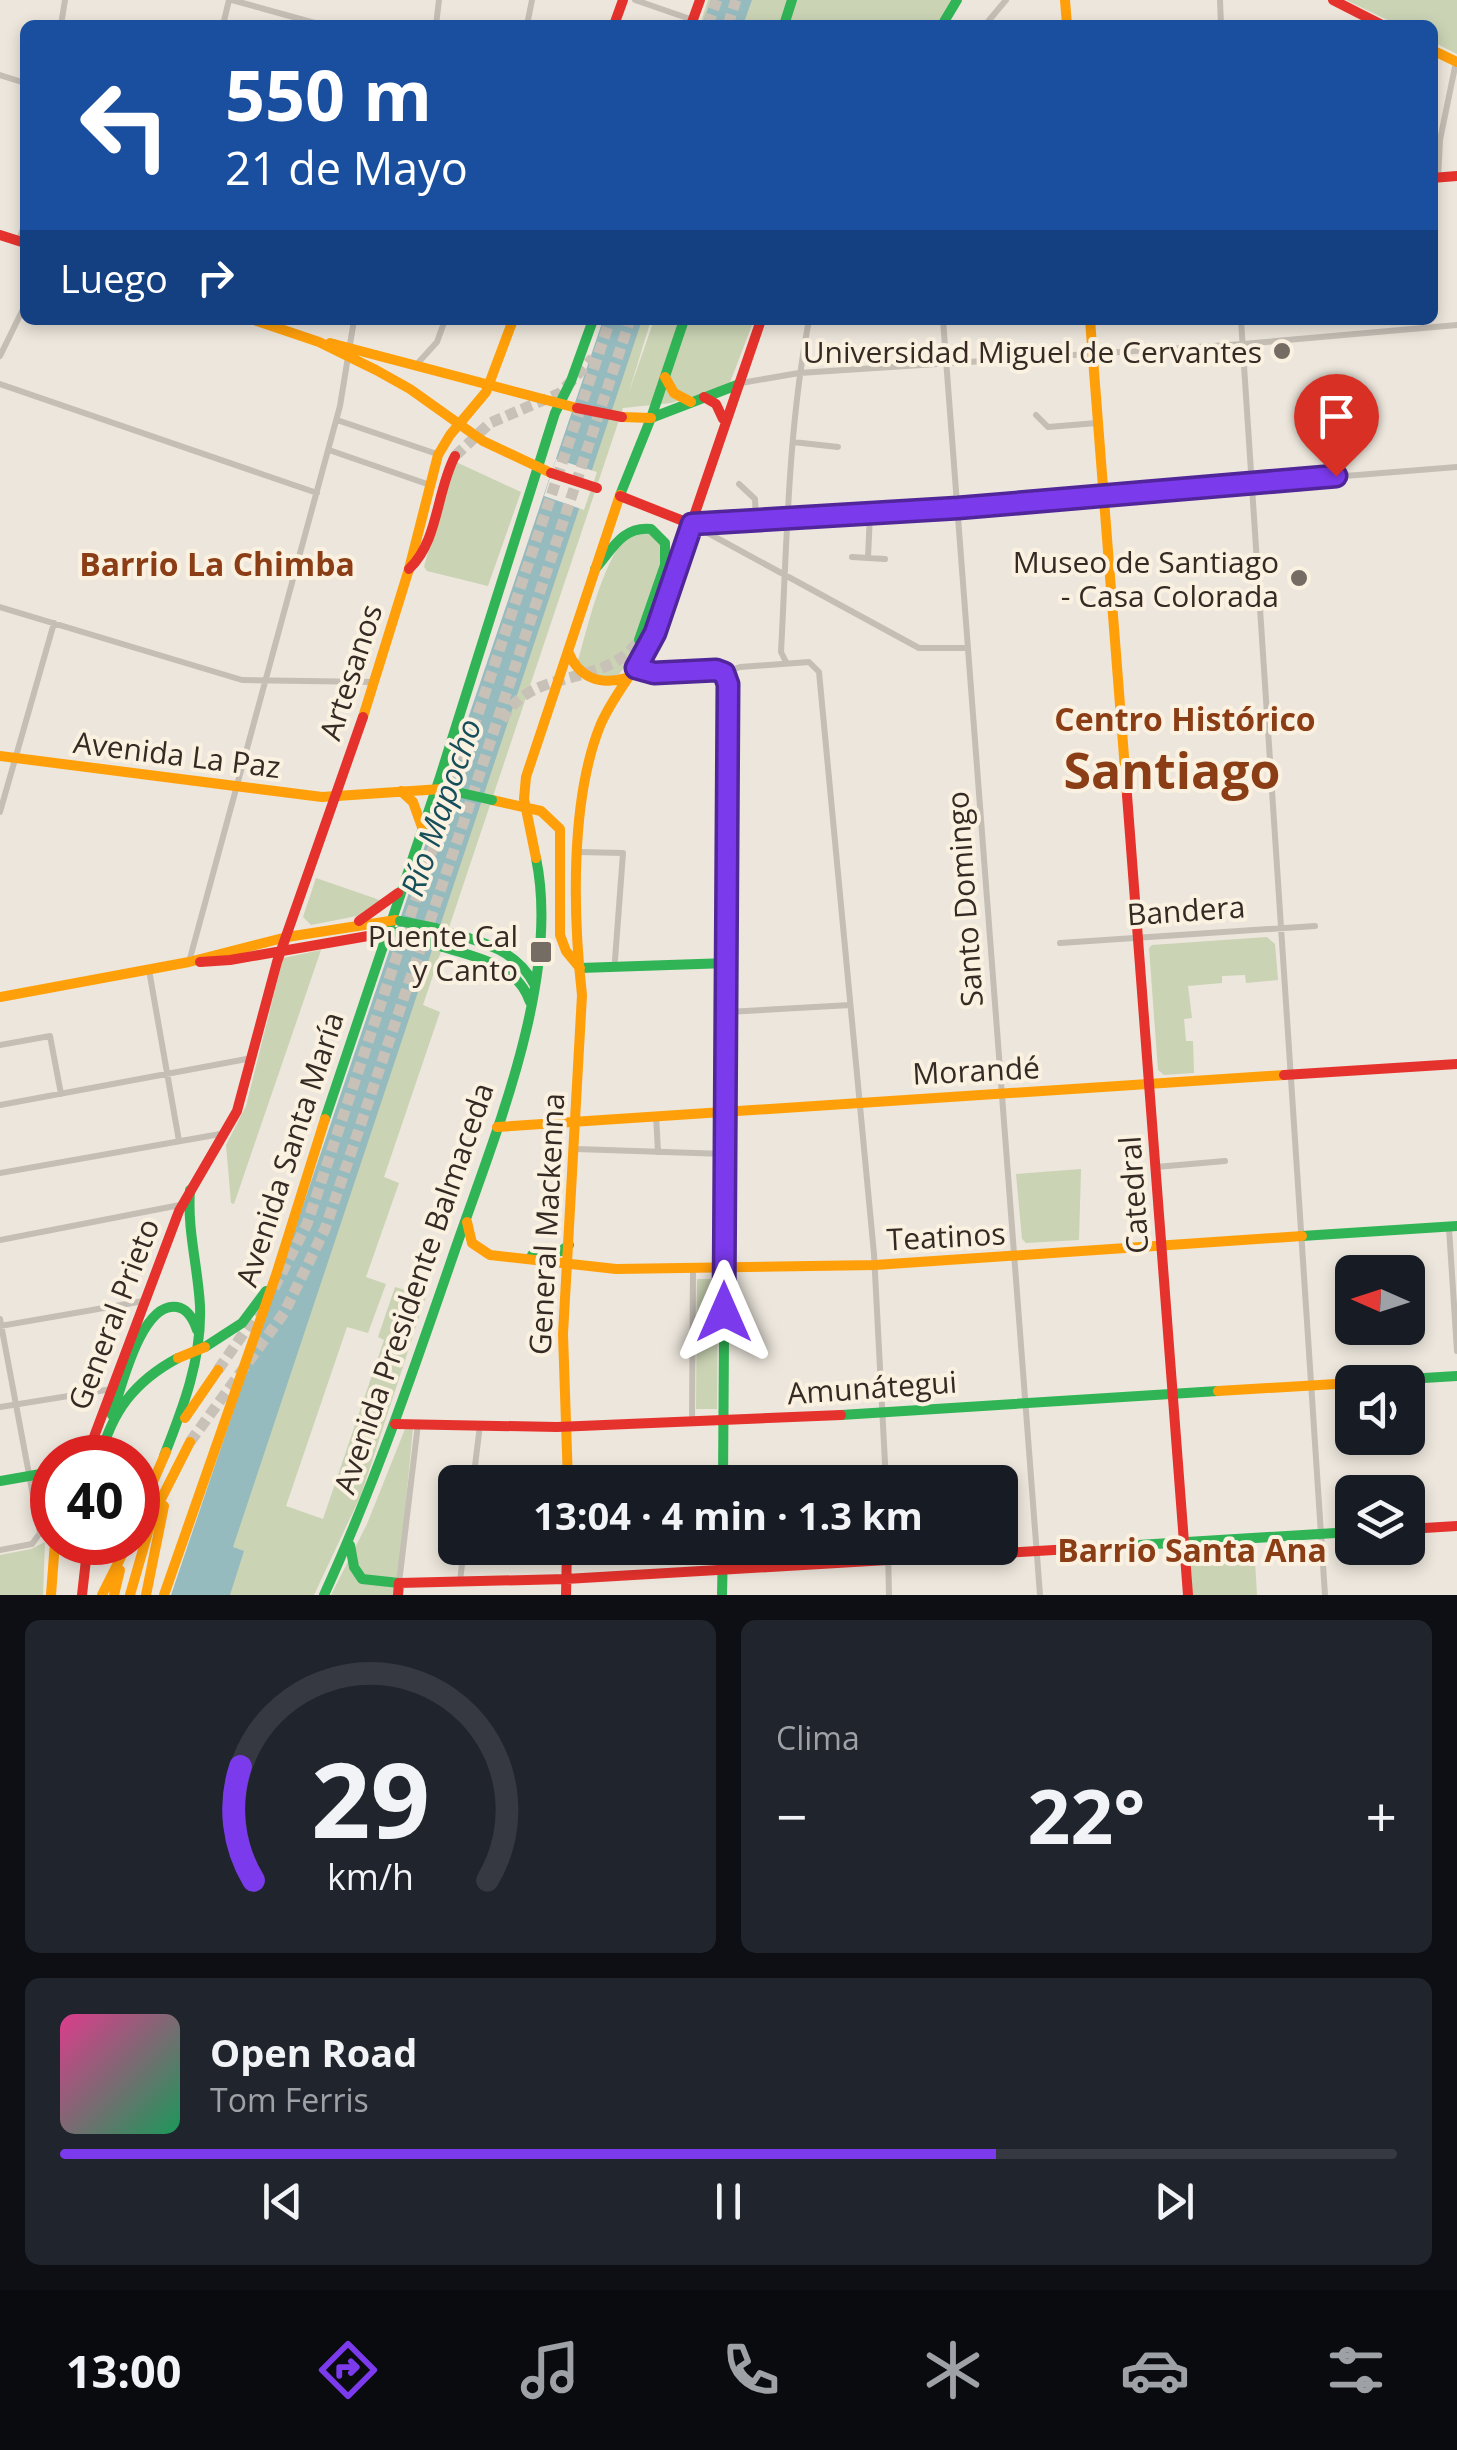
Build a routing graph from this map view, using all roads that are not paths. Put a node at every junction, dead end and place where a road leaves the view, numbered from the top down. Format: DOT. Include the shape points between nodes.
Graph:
graph roads {
  1 [pos="230,0"];
  2 [pos="636,0"];
  3 [pos="1006,0"];
  4 [pos="1333,0"];
  5 [pos="304,20"];
  6 [pos="687,20"];
  7 [pos="989,20"];
  8 [pos="1372,20"];
  9 [pos="1456,62"];
  10 [pos="1438,155"];
  11 [pos="20,316"];
  12 [pos="269,325"];
  13 [pos="353,325"];
  14 [pos="443,325"];
  15 [pos="511,325"];
  16 [pos="591,325"];
  17 [pos="682,325"];
  18 [pos="759,325"];
  19 [pos="808,325"];
  20 [pos="943,325"];
  21 [pos="1090,325"];
  22 [pos="1242,325"];
  23 [pos="1457,326"];
  24 [pos="1388,327"];
  25 [pos="1243,344"];
  26 [pos="348,352"];
  27 [pos="1092,354"];
  28 [pos="0,356"];
  29 [pos="946,364"];
  30 [pos="415,366"];
  31 [pos="798,373"];
  32 [pos="665,377"];
  33 [pos="490,383"];
  34 [pos="0,384"];
  35 [pos="737,385"];
  36 [pos="704,397"];
  37 [pos="691,402"];
  38 [pos="560,403"];
  39 [pos="1036,414"];
  40 [pos="650,418"];
  41 [pos="336,420"];
  42 [pos="724,422"];
  43 [pos="1097,422"];
  44 [pos="458,424"];
  45 [pos="793,442"];
  46 [pos="838,447"];
  47 [pos="329,450"];
  48 [pos="438,455"];
  49 [pos="455,456"];
  50 [pos="537,467"];
  51 [pos="1457,467"];
  52 [pos="1252,482"];
  53 [pos="430,484"];
  54 [pos="739,484"];
  55 [pos="317,493"];
  56 [pos="620,496"];
  57 [pos="1102,496"];
  58 [pos="958,508"];
  59 [pos="870,514"];
  60 [pos="788,519"];
  61 [pos="756,521"];
  62 [pos="692,524"];
  63 [pos="852,557"];
  64 [pos="868,558"];
  65 [pos="885,560"];
  66 [pos="410,569"];
  67 [pos="594,569"];
  68 [pos="785,574"];
  69 [pos="0,606"];
  70 [pos="54,623"];
  71 [pos="640,640"];
  72 [pos="968,648"];
  73 [pos="568,650"];
  74 [pos="787,662"];
  75 [pos="636,668"];
  76 [pos="724,673"];
  77 [pos="626,678"];
  78 [pos="264,681"];
  79 [pos="375,682"];
  80 [pos="0,756"];
  81 [pos="14,758"];
  82 [pos="236,786"];
  83 [pos="440,789"];
  84 [pos="401,791"];
  85 [pos="335,797"];
  86 [pos="526,806"];
  87 [pos="0,812"];
  88 [pos="422,828"];
  89 [pos="578,852"];
  90 [pos="400,890"];
  91 [pos="350,926"];
  92 [pos="393,926"];
  93 [pos="1315,926"];
  94 [pos="1282,928"];
  95 [pos="286,937"];
  96 [pos="1138,938"];
  97 [pos="1060,942"];
  98 [pos="282,950"];
  99 [pos="615,960"];
  100 [pos="190,962"];
  101 [pos="728,963"];
  102 [pos="580,968"];
  103 [pos="148,969"];
  104 [pos="536,993"];
  105 [pos="0,996"];
  106 [pos="850,1005"];
  107 [pos="727,1012"];
  108 [pos="530,1013"];
  109 [pos="0,1046"];
  110 [pos="252,1058"];
  111 [pos="1457,1064"];
  112 [pos="166,1074"];
  113 [pos="1293,1075"];
  114 [pos="1150,1086"];
  115 [pos="61,1094"];
  116 [pos="1000,1094"];
  117 [pos="861,1102"];
  118 [pos="0,1105"];
  119 [pos="726,1111"];
  120 [pos="656,1115"];
  121 [pos="577,1121"];
  122 [pos="497,1128"];
  123 [pos="227,1133"];
  124 [pos="178,1142"];
  125 [pos="576,1149"];
  126 [pos="658,1152"];
  127 [pos="725,1154"];
  128 [pos="1224,1161"];
  129 [pos="1156,1167"];
  130 [pos="0,1173"];
  131 [pos="190,1190"];
  132 [pos="182,1204"];
  133 [pos="467,1214"];
  134 [pos="1453,1227"];
  135 [pos="1302,1239"];
  136 [pos="0,1240"];
  137 [pos="570,1243"];
  138 [pos="1162,1248"];
  139 [pos="1014,1256"];
  140 [pos="519,1257"];
  141 [pos="567,1264"];
  142 [pos="875,1265"];
  143 [pos="724,1269"];
  144 [pos="693,1270"];
  145 [pos="276,1275"];
  146 [pos="145,1300"];
  147 [pos="0,1324"];
  148 [pos="202,1343"];
  149 [pos="1457,1351"];
  150 [pos="218,1370"];
  151 [pos="1457,1376"];
  152 [pos="1425,1378"];
  153 [pos="1335,1384"];
  154 [pos="1312,1386"];
  155 [pos="112,1388"];
  156 [pos="1172,1394"];
  157 [pos="1026,1402"];
  158 [pos="16,1405"];
  159 [pos="0,1407"];
  160 [pos="883,1410"];
  161 [pos="112,1415"];
  162 [pos="724,1422"];
  163 [pos="692,1423"];
  164 [pos="395,1424"];
  165 [pos="418,1424"];
  166 [pos="480,1425"];
  167 [pos="568,1426"];
  168 [pos="95,1435"];
  169 [pos="106,1435"];
  170 [pos="190,1442"];
  171 [pos="164,1456"];
  172 [pos="160,1465"];
  173 [pos="474,1465"];
  174 [pos="568,1465"];
  175 [pos="723,1465"];
  176 [pos="885,1465"];
  177 [pos="173,1472"];
  178 [pos="28,1476"];
  179 [pos="0,1480"];
  180 [pos="1457,1526"];
  181 [pos="1425,1528"];
  182 [pos="1335,1533"];
  183 [pos="1321,1534"];
  184 [pos="350,1539"];
  185 [pos="1184,1542"];
  186 [pos="0,1550"];
  187 [pos="1018,1550"];
  188 [pos="1036,1550"];
  189 [pos="54,1565"];
  190 [pos="85,1565"];
  191 [pos="117,1565"];
  192 [pos="122,1565"];
  193 [pos="462,1565"];
  194 [pos="566,1565"];
  195 [pos="723,1565"];
  196 [pos="772,1565"];
  197 [pos="888,1565"];
  198 [pos="723,1570"];
  199 [pos="566,1579"];
  200 [pos="460,1582"];
  201 [pos="397,1591"];
  202 [pos="51,1595"];
  203 [pos="82,1595"];
  204 [pos="102,1595"];
  205 [pos="114,1595"];
  206 [pos="130,1595"];
  207 [pos="146,1595"];
  208 [pos="164,1595"];
  209 [pos="324,1595"];
  210 [pos="566,1595"];
  211 [pos="722,1595"];
  212 [pos="889,1595"];
  213 [pos="1040,1595"];
  214 [pos="1188,1595"];
  215 [pos="1325,1595"];
  1 -- 5 [label="street"];
  2 -- 6 [label="street"];
  3 -- 7 [label="street"];
  4 -- 8 [label="main road"];
  9 -- 10 [label="street"];
  11 -- 28 [label="street"];
  12 -- 26 [label="main road"];
  13 -- 26 [label="street"];
  14 -- 30 [label="street"];
  15 -- 33 [label="main road, Artesanos"];
  16 -- 38 [label="main road, Avenida Santa María"];
  17 -- 32 [label="main road"];
  18 -- 35 [label="main road, General Mackenna"];
  19 -- 31 [label="street"];
  20 -- 29 [label="street, Santo Domingo"];
  21 -- 27 [label="main road, Catedral"];
  22 -- 25 [label="street"];
  23 -- 24 [label="street"];
  24 -- 25 [label="street"];
  25 -- 27 [label="street"];
  25 -- 52 [label="street"];
  26 -- 30 [label="main road"];
  26 -- 41 [label="street"];
  26 -- 44 [label="main road"];
  27 -- 29 [label="street"];
  27 -- 43 [label="main road, Catedral"];
  29 -- 31 [label="street"];
  29 -- 58 [label="street, Santo Domingo"];
  30 -- 33 [label="main road"];
  31 -- 35 [label="street"];
  31 -- 45 [label="street"];
  32 -- 37 [label="main road"];
  32 -- 40 [label="main road"];
  33 -- 38 [label="main road"];
  33 -- 44 [label="main road, Artesanos"];
  34 -- 55 [label="street"];
  35 -- 36 [label="main road"];
  35 -- 42 [label="main road, General Mackenna"];
  36 -- 37 [label="main road"];
  36 -- 42 [label="main road"];
  37 -- 40 [label="main road"];
  38 -- 40 [label="main road, bridge"];
  38 -- 50 [label="main road, Avenida Santa María"];
  39 -- 43 [label="street" via="1048,426"];
  40 -- 56 [label="main road"];
  41 -- 47 [label="street"];
  41 -- 48 [label="street"];
  42 -- 62 [label="main road, General Mackenna"];
  43 -- 57 [label="main road, Catedral"];
  44 -- 48 [label="main road, Artesanos"];
  44 -- 50 [label="main road"];
  45 -- 46 [label="street"];
  45 -- 60 [label="street"];
  47 -- 53 [label="street"];
  47 -- 55 [label="street"];
  48 -- 53 [label="main road, Artesanos"];
  49 -- 66 [label="main road" via="442,480 424,553"];
  50 -- 56 [label="main road, bridge"];
  50 -- 83 [label="main road, Avenida Santa María"];
  51 -- 52 [label="street"];
  52 -- 57 [label="street"];
  52 -- 94 [label="street"];
  53 -- 66 [label="main road, Artesanos"];
  54 -- 61 [label="street" via="755,499"];
  55 -- 78 [label="street"];
  56 -- 62 [label="main road"];
  56 -- 67 [label="main road"];
  57 -- 58 [label="street"];
  57 -- 96 [label="main road, Catedral"];
  58 -- 59 [label="street"];
  58 -- 72 [label="street, Santo Domingo"];
  59 -- 60 [label="street"];
  59 -- 64 [label="street"];
  60 -- 61 [label="street"];
  60 -- 68 [label="street"];
  61 -- 62 [label="street"];
  62 -- 68 [label="street"];
  62 -- 75 [label="main road, General Mackenna" via="655,633"];
  63 -- 64 [label="street"];
  64 -- 65 [label="street"];
  66 -- 79 [label="main road, Artesanos"];
  67 -- 71 [label="main road" via="633,528 651,529 665,543 665,564"];
  67 -- 73 [label="main road"];
  68 -- 72 [label="street" via="926,650"];
  68 -- 74 [label="street" via="781,652"];
  69 -- 70 [label="street"];
  70 -- 78 [label="street"];
  70 -- 81 [label="street"];
  72 -- 116 [label="street, Santo Domingo"];
  73 -- 77 [label="main road" via="580,674 612,682"];
  73 -- 86 [label="main road" via="526,778"];
  74 -- 76 [label="street"];
  74 -- 106 [label="street" via="812,662 819,672"];
  75 -- 76 [label="main road"];
  75 -- 77 [label="main road, General Mackenna"];
  76 -- 101 [label="main road"];
  77 -- 89 [label="main road, General Mackenna" via="592,753"];
  78 -- 79 [label="street"];
  78 -- 82 [label="street"];
  79 -- 85 [label="main road, Artesanos"];
  80 -- 81 [label="main road, Avenida La Paz"];
  81 -- 82 [label="main road, Avenida La Paz"];
  81 -- 87 [label="street"];
  82 -- 85 [label="main road, Avenida La Paz"];
  82 -- 100 [label="street"];
  83 -- 84 [label="main road, Avenida La Paz"];
  83 -- 86 [label="main road, Avenida La Paz, bridge"];
  83 -- 88 [label="main road, Avenida Santa María"];
  84 -- 85 [label="main road, Avenida La Paz"];
  84 -- 88 [label="main road"];
  85 -- 95 [label="main road, Artesanos"];
  86 -- 102 [label="main road" via="547,814 561,832 559,926 564,948"];
  86 -- 104 [label="main road, Avenida Presidente Balmaceda" via="542,878"];
  88 -- 90 [label="main road, Avenida Santa María"];
  89 -- 99 [label="street" via="623,854"];
  89 -- 102 [label="main road, General Mackenna"];
  90 -- 91 [label="main road"];
  90 -- 92 [label="main road, Avenida Santa María"];
  91 -- 92 [label="main road"];
  91 -- 95 [label="main road"];
  92 -- 98 [label="main road"];
  92 -- 104 [label="main road, bridge" via="448,932 518,958"];
  92 -- 108 [label="main road, bridge" via="517,976 529,995"];
  92 -- 145 [label="main road, Avenida Santa María"];
  93 -- 94 [label="street, Bandera"];
  94 -- 96 [label="street, Bandera"];
  94 -- 113 [label="street"];
  95 -- 98 [label="main road, Artesanos"];
  95 -- 100 [label="main road"];
  96 -- 97 [label="street, Bandera"];
  96 -- 114 [label="main road, Catedral"];
  98 -- 100 [label="main road"];
  98 -- 110 [label="main road, Artesanos"];
  100 -- 103 [label="main road"];
  101 -- 102 [label="main road"];
  101 -- 107 [label="main road"];
  102 -- 121 [label="main road, General Mackenna"];
  103 -- 105 [label="main road"];
  103 -- 112 [label="street"];
  104 -- 108 [label="main road, Avenida Presidente Balmaceda"];
  106 -- 107 [label="street"];
  106 -- 117 [label="street"];
  107 -- 119 [label="main road"];
  108 -- 122 [label="main road, Avenida Presidente Balmaceda"];
  109 -- 115 [label="street" via="50,1036"];
  110 -- 112 [label="street"];
  110 -- 123 [label="main road, General Prieto"];
  111 -- 113 [label="main road, Morandé"];
  112 -- 115 [label="street"];
  112 -- 124 [label="street"];
  113 -- 114 [label="main road, Morandé"];
  113 -- 135 [label="street"];
  114 -- 116 [label="main road, Morandé"];
  114 -- 129 [label="main road, Catedral"];
  115 -- 118 [label="street"];
  116 -- 117 [label="main road, Morandé"];
  116 -- 139 [label="street, Santo Domingo"];
  117 -- 119 [label="main road, Morandé"];
  117 -- 142 [label="street"];
  119 -- 120 [label="main road, Morandé"];
  119 -- 127 [label="main road"];
  120 -- 121 [label="main road, Morandé"];
  120 -- 126 [label="street"];
  121 -- 122 [label="main road, Morandé"];
  121 -- 125 [label="main road, General Mackenna"];
  122 -- 133 [label="main road, Avenida Presidente Balmaceda"];
  123 -- 124 [label="street"];
  123 -- 131 [label="main road, General Prieto"];
  124 -- 130 [label="street"];
  125 -- 126 [label="street"];
  125 -- 137 [label="main road, General Mackenna"];
  126 -- 127 [label="street"];
  127 -- 143 [label="main road"];
  128 -- 129 [label="street"];
  129 -- 138 [label="main road, Catedral"];
  131 -- 132 [label="main road, General Prieto"];
  131 -- 148 [label="main road" via="188,1230"];
  132 -- 136 [label="street"];
  132 -- 146 [label="main road, General Prieto"];
  133 -- 140 [label="main road, Teatinos" via="468,1234 478,1248"];
  133 -- 164 [label="main road, Avenida Presidente Balmaceda"];
  134 -- 135 [label="main road, Teatinos"];
  134 -- 149 [label="street"];
  135 -- 138 [label="main road, Teatinos"];
  135 -- 154 [label="street"];
  137 -- 140 [label="main road" via="561,1251"];
  137 -- 141 [label="main road, General Mackenna"];
  138 -- 139 [label="main road, Teatinos"];
  138 -- 156 [label="main road, Catedral"];
  139 -- 142 [label="main road, Teatinos"];
  139 -- 157 [label="street, Santo Domingo"];
  140 -- 141 [label="main road, Teatinos"];
  141 -- 144 [label="main road, Teatinos"];
  141 -- 167 [label="main road, General Mackenna"];
  142 -- 143 [label="main road, Teatinos"];
  142 -- 160 [label="street"];
  143 -- 144 [label="main road, Teatinos"];
  143 -- 162 [label="main road"];
  144 -- 163 [label="street"];
  145 -- 148 [label="main road, General Prieto" via="242,1322"];
  145 -- 208 [label="main road, Avenida Santa María"];
  146 -- 147 [label="street"];
  146 -- 155 [label="main road, General Prieto"];
  147 -- 158 [label="street"];
  148 -- 161 [label="main road, General Prieto, bridge" via="134,1386"];
  148 -- 161 [label="main road" via="184,1310 156,1312 143,1329"];
  148 -- 171 [label="main road"];
  150 -- 171 [label="main road"];
  151 -- 152 [label="main road, Amunátegui"];
  153 -- 154 [label="main road, Amunátegui"];
  154 -- 156 [label="main road, Amunátegui"];
  154 -- 183 [label="street"];
  155 -- 158 [label="street"];
  155 -- 168 [label="main road, General Prieto"];
  156 -- 157 [label="main road, Amunátegui"];
  156 -- 185 [label="main road, Catedral"];
  157 -- 160 [label="main road, Amunátegui"];
  157 -- 188 [label="street, Santo Domingo"];
  158 -- 159 [label="street"];
  158 -- 178 [label="street"];
  160 -- 162 [label="main road, Amunátegui"];
  160 -- 176 [label="street"];
  161 -- 169 [label="main road, General Prieto"];
  162 -- 163 [label="main road, Amunátegui"];
  162 -- 175 [label="main road"];
  163 -- 167 [label="main road, Amunátegui"];
  164 -- 165 [label="main road, Amunátegui"];
  164 -- 184 [label="main road, Avenida Presidente Balmaceda"];
  165 -- 166 [label="main road, Amunátegui"];
  165 -- 201 [label="street"];
  166 -- 167 [label="main road, Amunátegui"];
  166 -- 173 [label="street"];
  167 -- 174 [label="main road, General Mackenna"];
  170 -- 177 [label="main road"];
  171 -- 172 [label="main road"];
  177 -- 206 [label="main road" via="147,1531"];
  177 -- 207 [label="main road"];
  178 -- 179 [label="main road"];
  178 -- 186 [label="street" via="38,1541"];
  180 -- 181 [label="main road"];
  182 -- 183 [label="main road"];
  183 -- 185 [label="main road"];
  183 -- 215 [label="street"];
  184 -- 201 [label="main road" via="354,1572"];
  184 -- 209 [label="main road, Avenida Presidente Balmaceda"];
  185 -- 188 [label="main road"];
  185 -- 214 [label="main road, Catedral"];
  187 -- 188 [label="main road"];
  188 -- 213 [label="street, Santo Domingo"];
  189 -- 202 [label="main road"];
  190 -- 203 [label="main road"];
  191 -- 204 [label="main road"];
  192 -- 205 [label="main road"];
  193 -- 200 [label="street"];
  194 -- 199 [label="main road"];
  195 -- 198 [label="main road"];
  196 -- 198 [label="main road"];
  197 -- 212 [label="street"];
  198 -- 199 [label="main road"];
  198 -- 211 [label="main road"];
  199 -- 200 [label="main road"];
  199 -- 210 [label="main road"];
  200 -- 201 [label="main road"];
}
